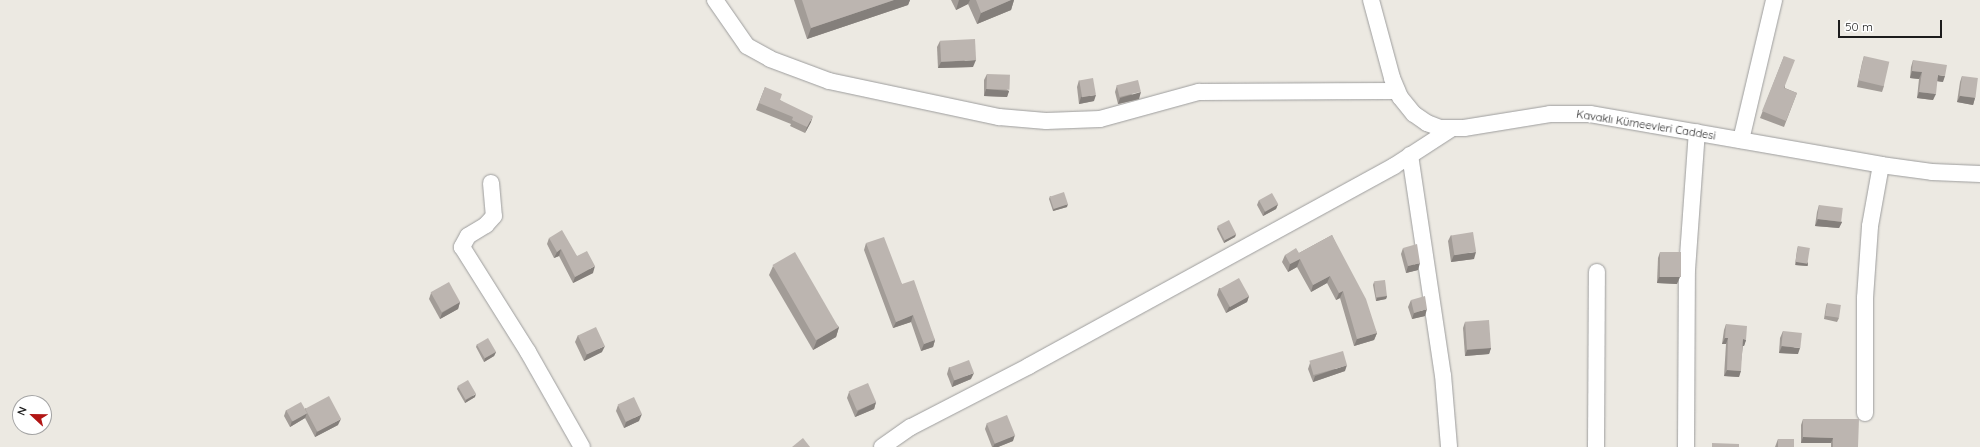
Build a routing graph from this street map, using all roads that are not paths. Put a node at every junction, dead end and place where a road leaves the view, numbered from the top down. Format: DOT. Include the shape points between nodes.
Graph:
graph roads {
  1 [pos="715,0"];
  2 [pos="1371,0"];
  3 [pos="1774,0"];
  4 [pos="1397,91"];
  5 [pos="1451,129"];
  6 [pos="1697,132"];
  7 [pos="1741,140"];
  8 [pos="1410,154"];
  9 [pos="1881,165"];
  10 [pos="1980,174"];
  11 [pos="491,183"];
  12 [pos="1597,272"];
  13 [pos="1865,413"];
  14 [pos="582,447"];
  15 [pos="882,447"];
  16 [pos="1449,447"];
  17 [pos="1596,447"];
  18 [pos="1686,447"];
  1 -- 4 [label="street" via="747,46 770,60 829,81 999,117 1046,121 1100,119 1199,92"];
  2 -- 4 [label="street, Kavaklı Kümeevleri Caddesi"];
  3 -- 7 [label="street"];
  4 -- 5 [label="street, Kavaklı Kümeevleri Caddesi" via="1405,105 1427,123"];
  5 -- 6 [label="street, Kavaklı Kümeevleri Caddesi" via="1530,116 1567,113"];
  5 -- 8 [label="street"];
  6 -- 7 [label="street, Kavaklı Kümeevleri Caddesi"];
  6 -- 18 [label="street" via="1687,270"];
  7 -- 9 [label="street, Kavaklı Kümeevleri Caddesi"];
  8 -- 15 [label="street" via="1394,166 1204,271 911,427"];
  8 -- 16 [label="street" via="1444,383"];
  9 -- 10 [label="street, Kavaklı Kümeevleri Caddesi" via="1932,172"];
  9 -- 13 [label="street" via="1870,226 1864,298"];
  11 -- 14 [label="street" via="494,216 486,225 468,236 462,247 528,352"];
  12 -- 17 [label="street"];
}
